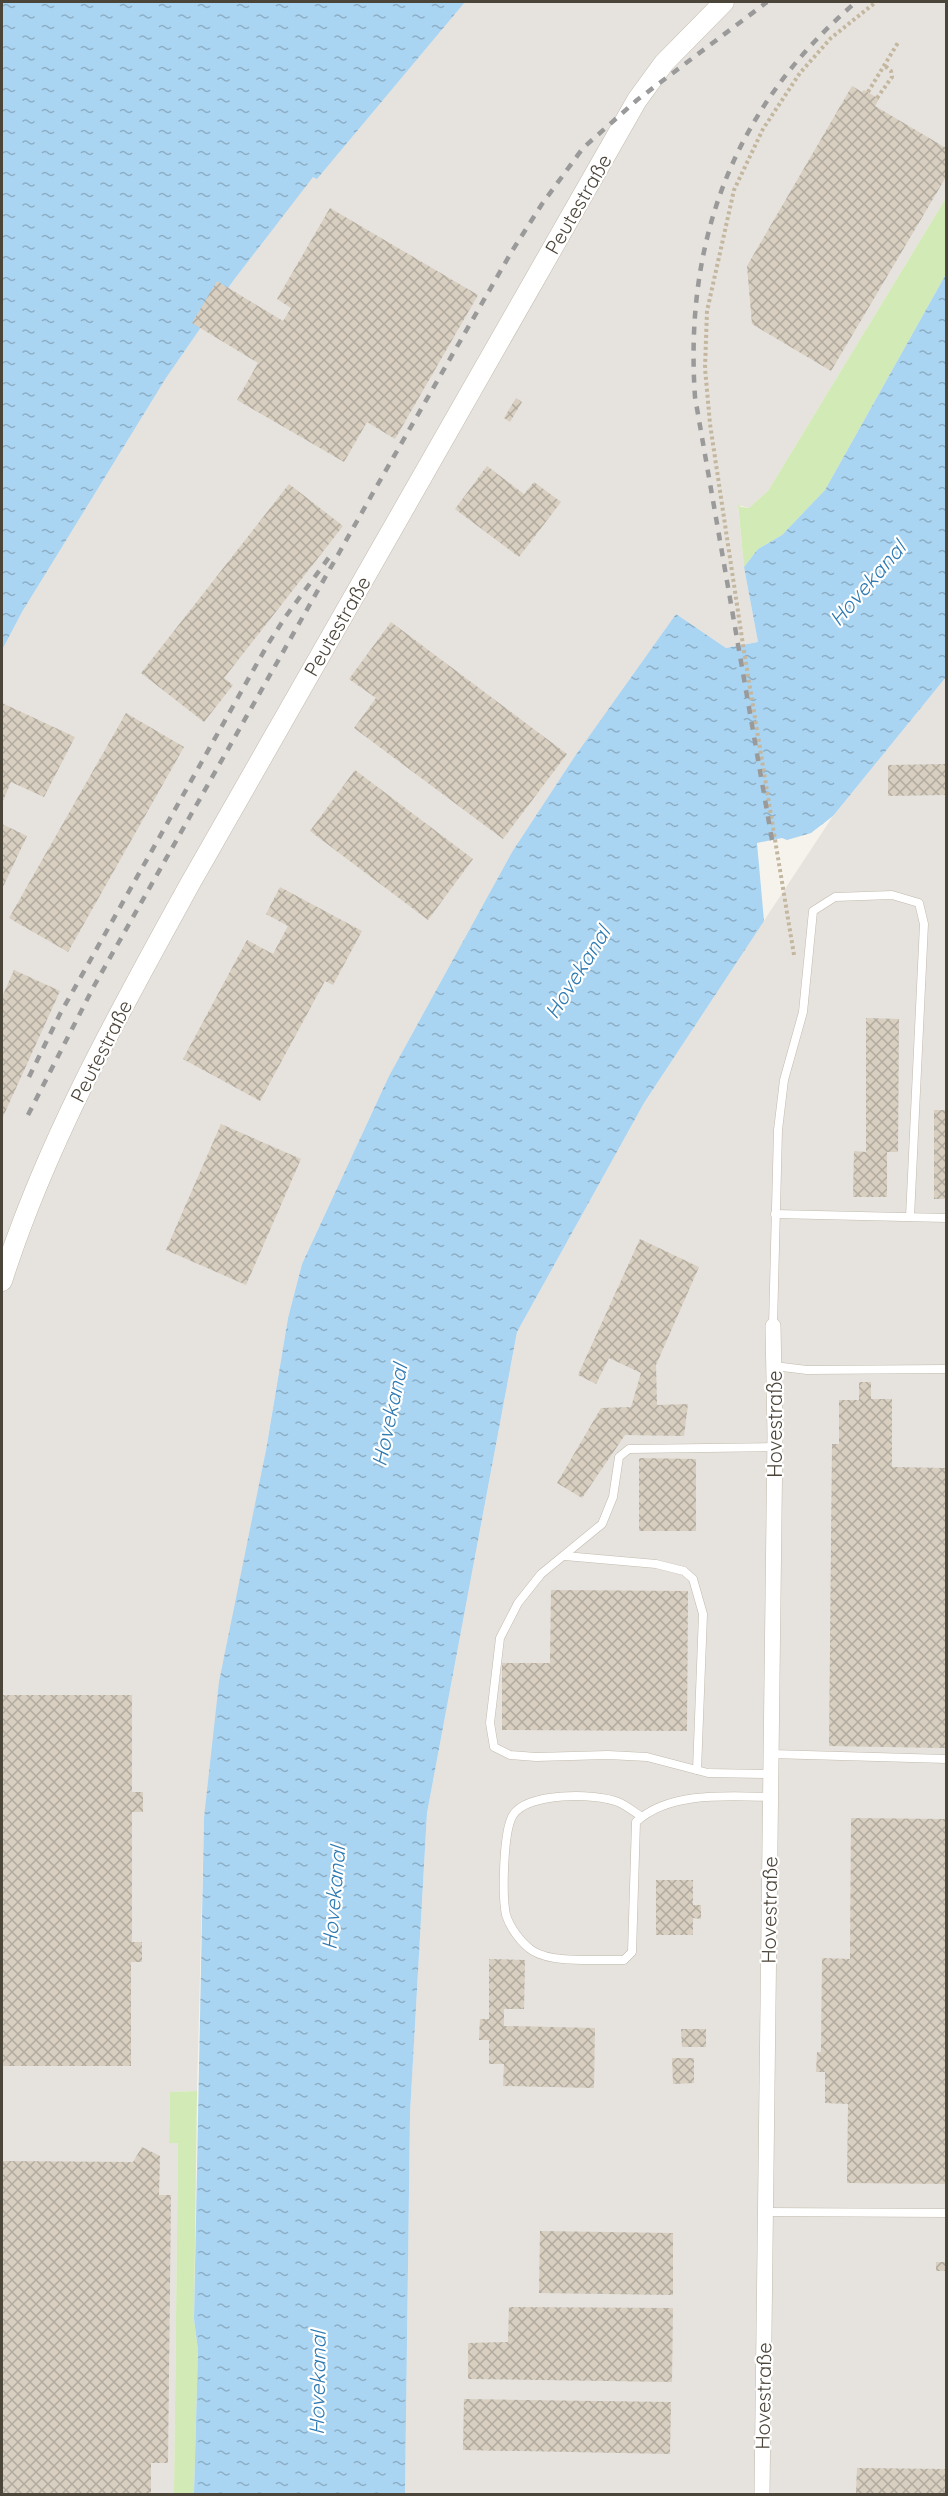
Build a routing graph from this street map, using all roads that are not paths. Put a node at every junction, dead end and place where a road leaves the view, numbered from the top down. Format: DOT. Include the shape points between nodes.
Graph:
graph roads {
  1 [pos="724,2"];
  2 [pos="776,1214"];
  3 [pos="910,1217"];
  4 [pos="946,1218"];
  5 [pos="2,1281"];
  6 [pos="773,1326"];
  7 [pos="774,1366"];
  8 [pos="946,1369"];
  9 [pos="775,1447"];
  10 [pos="565,1556"];
  11 [pos="771,1754"];
  12 [pos="946,1759"];
  13 [pos="697,1770"];
  14 [pos="771,1774"];
  15 [pos="771,1797"];
  16 [pos="642,1816"];
  17 [pos="766,2212"];
  18 [pos="946,2213"];
  19 [pos="762,2494"];
  1 -- 5 [label="street, Peutestraße" via="664,63 637,100 191,882 61,1129"];
  2 -- 3 [label="lane"];
  2 -- 3 [label="lane" via="778,1130 784,1080 803,1012 813,911 835,897 892,895 919,903 924,924"];
  2 -- 6 [label="lane"];
  3 -- 4 [label="lane"];
  6 -- 7 [label="street, Hovestraße"];
  7 -- 8 [label="lane" via="807,1370"];
  7 -- 9 [label="street, Hovestraße"];
  9 -- 10 [label="lane" via="628,1449 618,1458 613,1497 602,1524"];
  9 -- 11 [label="street, Hovestraße"];
  10 -- 13 [label="lane" via="656,1564 684,1571 693,1579 703,1614"];
  10 -- 13 [label="lane" via="541,1574 518,1602 500,1638 490,1723 494,1747 510,1755 537,1757 647,1757"];
  11 -- 12 [label="lane"];
  11 -- 14 [label="street, Hovestraße"];
  13 -- 14 [label="lane"];
  14 -- 15 [label="street, Hovestraße"];
  15 -- 16 [label="lane" via="708,1795 649,1810"];
  15 -- 17 [label="street, Hovestraße"];
  16 -- 16 [label="lane" via="636,1822 634,1842 632,1952 624,1960 545,1957 531,1950 516,1934 507,1915 504,1876 513,1815 525,1804 546,1798 586,1797 618,1802"];
  17 -- 18 [label="lane"];
  17 -- 19 [label="street, Hovestraße"];
}
